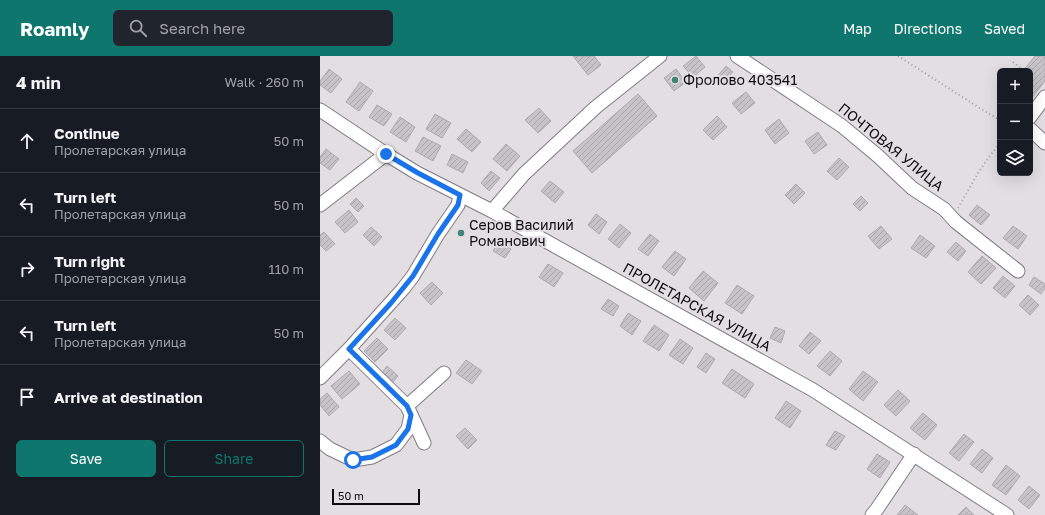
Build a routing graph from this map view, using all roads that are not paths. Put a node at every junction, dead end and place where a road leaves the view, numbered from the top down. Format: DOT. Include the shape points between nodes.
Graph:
graph roads {
  1 [pos="660,56"];
  2 [pos="737,56"];
  3 [pos="1045,97"];
  4 [pos="320,110"];
  5 [pos="1033,113"];
  6 [pos="1033,132"];
  7 [pos="1045,143"];
  8 [pos="386,154"];
  9 [pos="460,195"];
  10 [pos="320,205"];
  11 [pos="492,211"];
  12 [pos="1018,272"];
  13 [pos="349,349"];
  14 [pos="444,373"];
  15 [pos="320,378"];
  16 [pos="409,411"];
  17 [pos="320,442"];
  18 [pos="424,443"];
  19 [pos="914,454"];
  20 [pos="872,515"];
  21 [pos="1007,515"];
  1 -- 11 [label="street" via="596,107 524,174"];
  2 -- 12 [label="street, ПОЧТОВАЯ УЛИЦА" via="842,126 912,188 944,209 956,222"];
  3 -- 5 [label="street"];
  4 -- 8 [label="street, ПРОЛЕТАРСКАЯ УЛИЦА"];
  6 -- 7 [label="street"];
  8 -- 9 [label="street, ПРОЛЕТАРСКАЯ УЛИЦА"];
  8 -- 10 [label="street"];
  9 -- 11 [label="street, ПРОЛЕТАРСКАЯ УЛИЦА"];
  9 -- 13 [label="street" via="458,205 413,276"];
  11 -- 19 [label="street, ПРОЛЕТАРСКАЯ УЛИЦА" via="813,390"];
  13 -- 15 [label="street"];
  13 -- 16 [label="street"];
  14 -- 16 [label="street"];
  16 -- 17 [label="street" via="408,429 396,445 372,457 353,460"];
  16 -- 18 [label="street"];
  19 -- 20 [label="street"];
  19 -- 21 [label="street, ПРОЛЕТАРСКАЯ УЛИЦА"];
}
